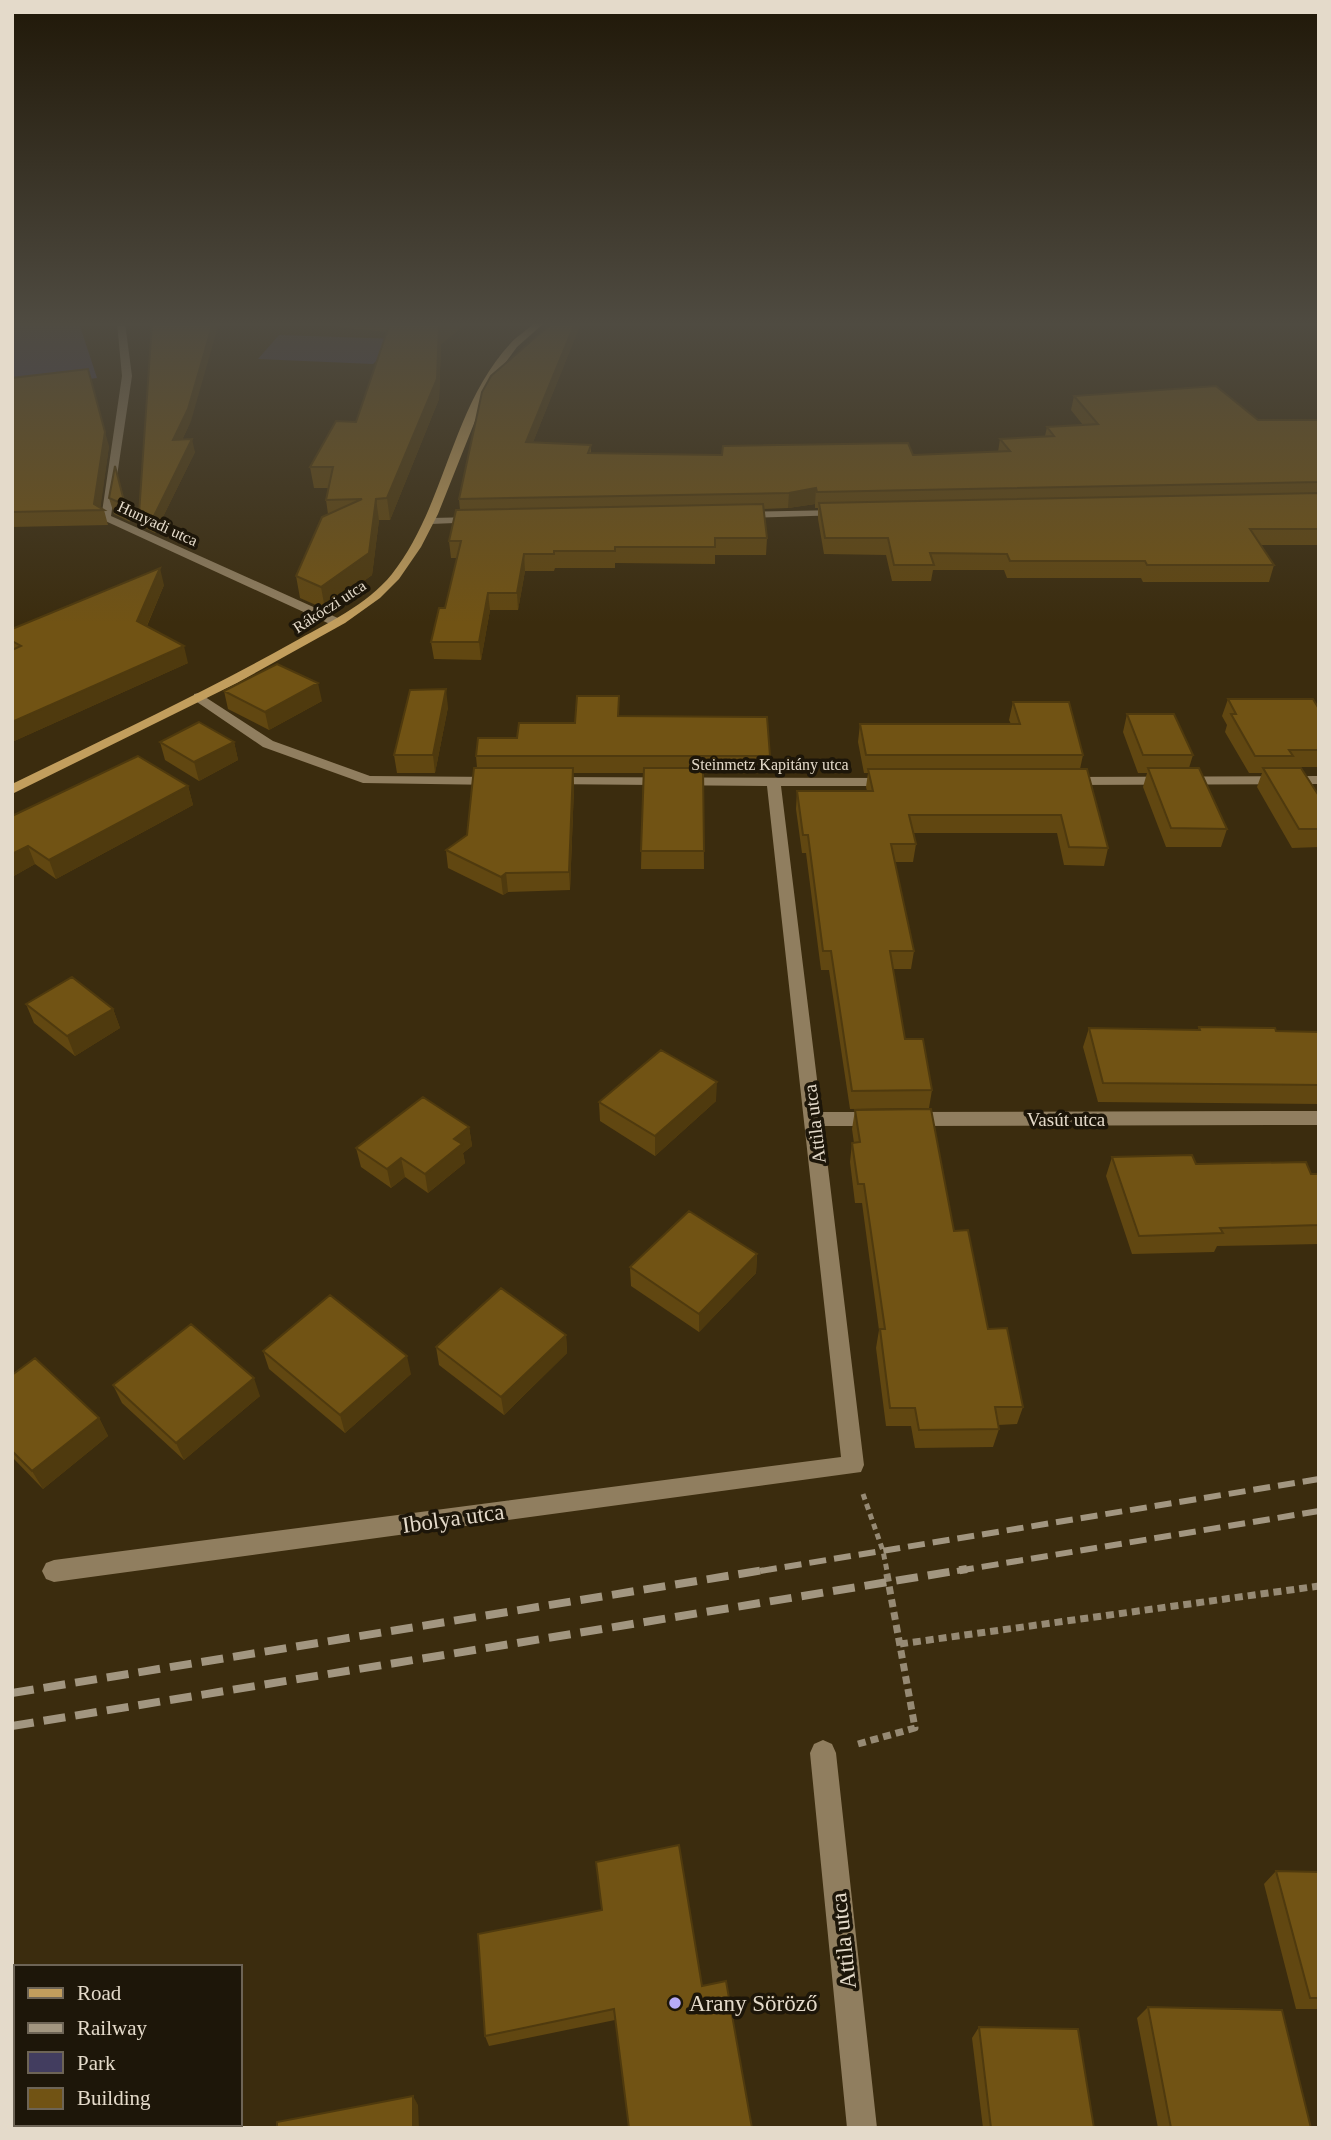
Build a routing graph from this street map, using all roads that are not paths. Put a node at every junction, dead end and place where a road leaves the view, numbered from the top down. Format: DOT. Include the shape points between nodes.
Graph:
graph roads {
  1 [pos="120,423"];
  2 [pos="470,423"];
  3 [pos="847,513"];
  4 [pos="722,515"];
  5 [pos="486,520"];
  6 [pos="431,521"];
  7 [pos="336,622"];
  8 [pos="200,697"];
  9 [pos="1319,780"];
  10 [pos="1053,781"];
  11 [pos="774,782"];
  12 [pos="900,782"];
  13 [pos="12,790"];
  14 [pos="1319,1118"];
  15 [pos="814,1119"];
  16 [pos="853,1465"];
  17 [pos="54,1571"];
  18 [pos="823,1754"];
  19 [pos="862,2128"];
  1 -- 7 [label="street, Hunyadi utca" via="105,517"];
  2 -- 6 [label="main road, Rákóczi utca"];
  3 -- 4 [label="street"];
  5 -- 6 [label="street"];
  6 -- 7 [label="main road, Rákóczi utca" via="394,578"];
  7 -- 8 [label="main road, Rákóczi utca"];
  8 -- 11 [label="street, Steinmetz Kapitány utca" via="268,744 368,780"];
  8 -- 13 [label="main road, Rákóczi utca"];
  9 -- 10 [label="street"];
  11 -- 12 [label="street, Steinmetz Kapitány utca"];
  11 -- 15 [label="street, Attila utca"];
  14 -- 15 [label="street, Vasút utca"];
  15 -- 16 [label="street, Attila utca"];
  16 -- 17 [label="street, Ibolya utca"];
  18 -- 19 [label="street, Attila utca"];
}
